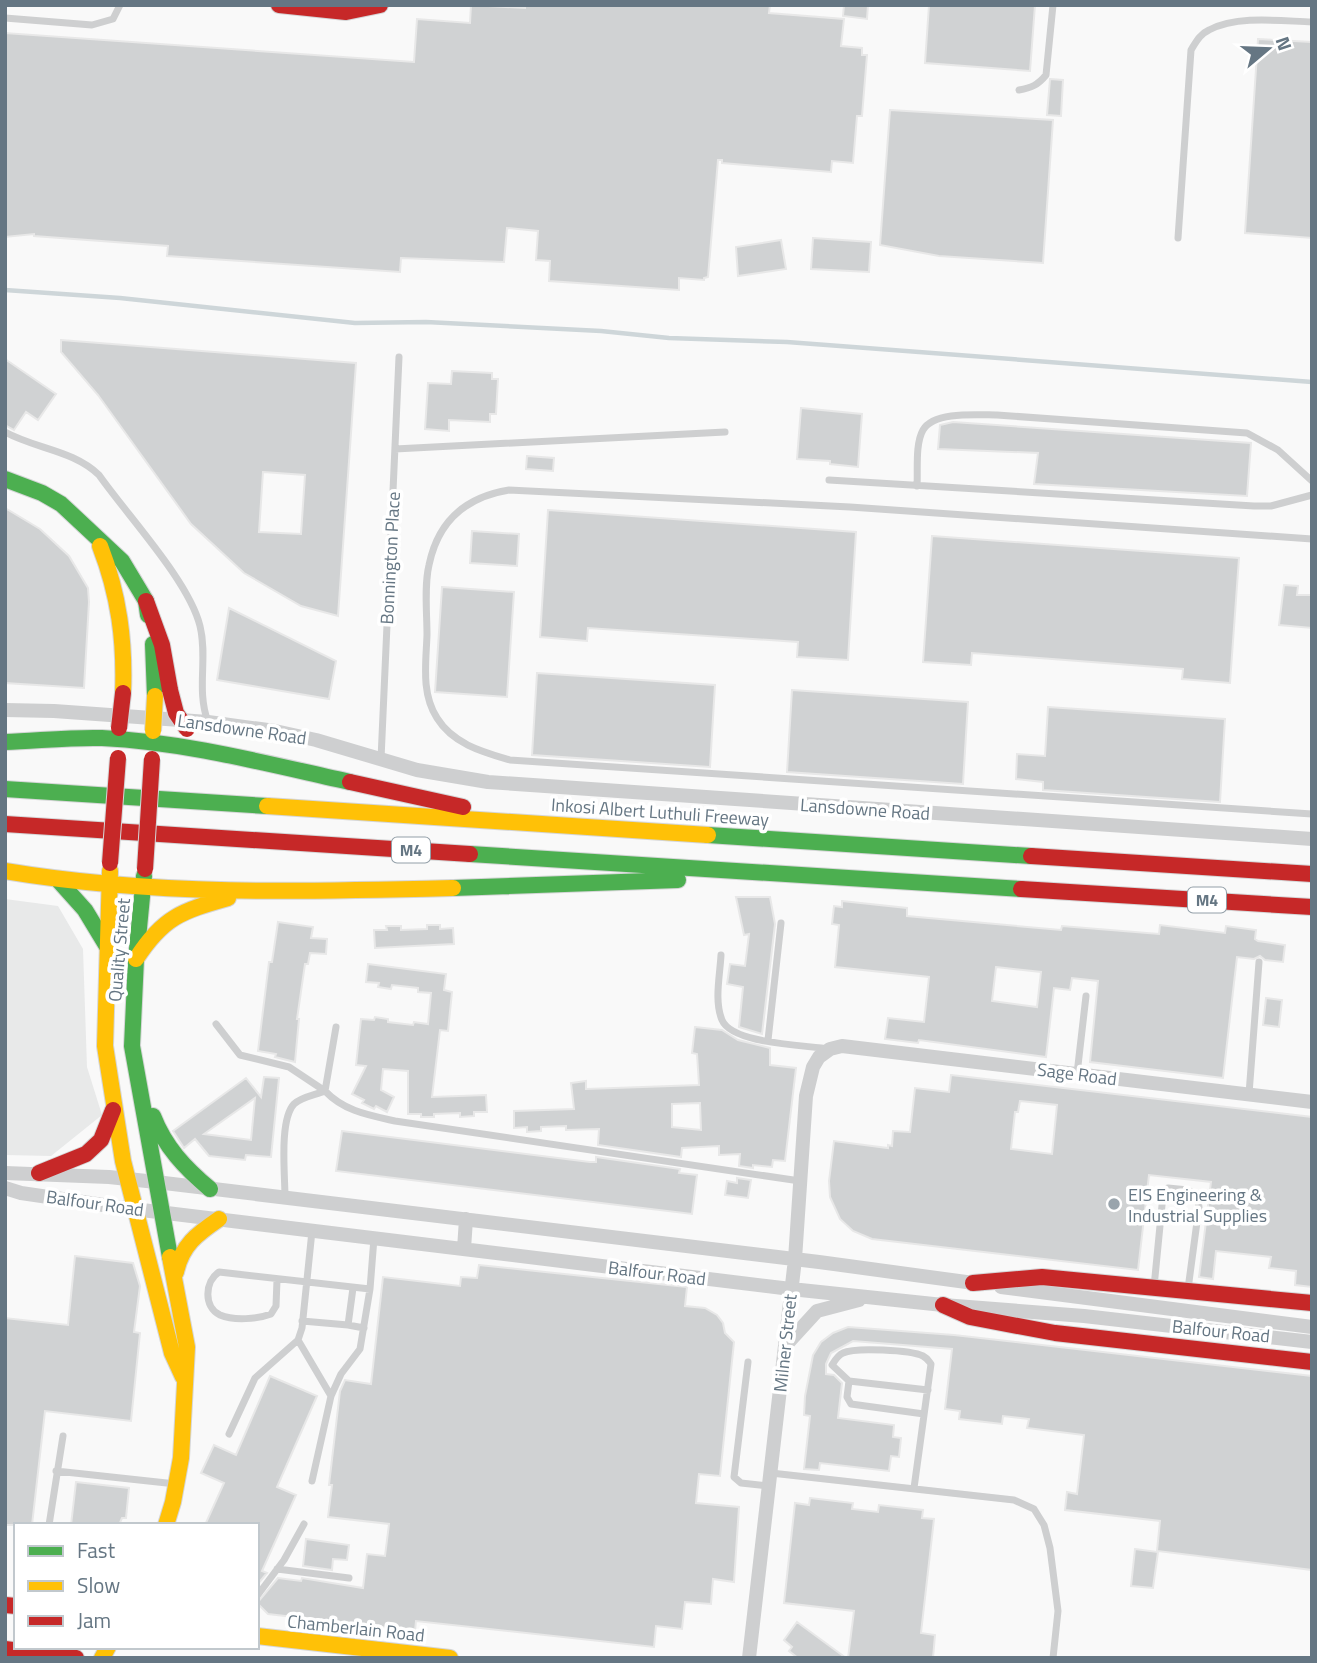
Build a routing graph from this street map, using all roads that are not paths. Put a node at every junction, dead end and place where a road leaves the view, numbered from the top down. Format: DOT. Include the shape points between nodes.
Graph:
graph roads {
  1 [pos="120,5"];
  2 [pos="279,5"];
  3 [pos="380,5"];
  4 [pos="1053,5"];
  5 [pos="353,9"];
  6 [pos="5,18"];
  7 [pos="1312,22"];
  8 [pos="1019,90"];
  9 [pos="1178,238"];
  10 [pos="399,357"];
  11 [pos="5,432"];
  12 [pos="725,432"];
  13 [pos="396,449"];
  14 [pos="5,479"];
  15 [pos="829,480"];
  16 [pos="1312,481"];
  17 [pos="917,486"];
  18 [pos="1312,495"];
  19 [pos="97,539"];
  20 [pos="1312,539"];
  21 [pos="163,693"];
  22 [pos="5,710"];
  23 [pos="208,722"];
  24 [pos="119,734"];
  25 [pos="5,741"];
  26 [pos="153,744"];
  27 [pos="216,753"];
  28 [pos="381,759"];
  29 [pos="5,789"];
  30 [pos="1312,814"];
  31 [pos="5,824"];
  32 [pos="530,824"];
  33 [pos="1312,839"];
  34 [pos="5,871"];
  35 [pos="817,874"];
  36 [pos="1312,874"];
  37 [pos="59,881"];
  38 [pos="108,887"];
  39 [pos="143,890"];
  40 [pos="242,894"];
  41 [pos="1312,906"];
  42 [pos="781,923"];
  43 [pos="108,948"];
  44 [pos="721,954"];
  45 [pos="136,959"];
  46 [pos="1259,962"];
  47 [pos="1086,996"];
  48 [pos="216,1024"];
  49 [pos="336,1027"];
  50 [pos="768,1040"];
  51 [pos="836,1048"];
  52 [pos="134,1063"];
  53 [pos="1077,1074"];
  54 [pos="325,1091"];
  55 [pos="1249,1094"];
  56 [pos="1312,1102"];
  57 [pos="113,1109"];
  58 [pos="5,1173"];
  59 [pos="39,1173"];
  60 [pos="127,1180"];
  61 [pos="800,1181"];
  62 [pos="156,1182"];
  63 [pos="5,1188"];
  64 [pos="210,1189"];
  65 [pos="285,1198"];
  66 [pos="135,1209"];
  67 [pos="162,1212"];
  68 [pos="219,1219"];
  69 [pos="466,1219"];
  70 [pos="312,1231"];
  71 [pos="374,1238"];
  72 [pos="464,1249"];
  73 [pos="795,1259"];
  74 [pos="174,1280"];
  75 [pos="277,1280"];
  76 [pos="973,1283"];
  77 [pos="307,1284"];
  78 [pos="1154,1287"];
  79 [pos="353,1288"];
  80 [pos="370,1289"];
  81 [pos="791,1289"];
  82 [pos="1188,1290"];
  83 [pos="881,1297"];
  84 [pos="1312,1303"];
  85 [pos="943,1305"];
  86 [pos="302,1321"];
  87 [pos="348,1325"];
  88 [pos="1312,1327"];
  89 [pos="365,1328"];
  90 [pos="298,1340"];
  91 [pos="1312,1342"];
  92 [pos="784,1346"];
  93 [pos="748,1362"];
  94 [pos="1312,1362"];
  95 [pos="183,1378"];
  96 [pos="849,1381"];
  97 [pos="928,1390"];
  98 [pos="331,1396"];
  99 [pos="924,1414"];
  100 [pos="229,1434"];
  101 [pos="63,1436"];
  102 [pos="56,1471"];
  103 [pos="769,1480"];
  104 [pos="312,1481"];
  105 [pos="177,1484"];
  106 [pos="914,1488"];
  107 [pos="49,1523"];
  108 [pos="167,1523"];
  109 [pos="304,1524"];
  110 [pos="277,1569"];
  111 [pos="349,1578"];
  112 [pos="259,1593"];
  113 [pos="259,1636"];
  114 [pos="5,1649"];
  115 [pos="76,1658"];
  116 [pos="450,1658"];
  117 [pos="749,1658"];
  118 [pos="1053,1658"];
  1 -- 6 [label="lane" via="113,19 92,24"];
  2 -- 5 [label="main road"];
  3 -- 5 [label="main road"];
  4 -- 8 [label="lane" via="1046,75 1040,83"];
  7 -- 9 [label="lane" via="1233,23 1198,38 1191,50"];
  10 -- 13 [label="lane, Bonnington Place"];
  11 -- 23 [label="lane" via="91,467 176,578 200,625 201,691"];
  12 -- 13 [label="lane"];
  13 -- 28 [label="lane, Bonnington Place"];
  14 -- 19 [label="main road, Quality Street" via="61,504"];
  15 -- 17 [label="lane"];
  16 -- 17 [label="lane" via="1278,450 1247,433 959,415 939,419 923,431"];
  17 -- 18 [label="lane" via="1254,506"];
  19 -- 21 [label="main road, Quality Street" via="122,561 159,628 165,648"];
  19 -- 24 [label="main road, Quality Street, bridge" via="114,580 122,618"];
  20 -- 30 [label="lane" via="850,507 509,490 487,494 460,508 440,534 428,566 425,677 427,697 453,737 510,760"];
  21 -- 26 [label="main road, Quality Street, bridge"];
  21 -- 27 [label="main road, bridge" via="187,730"];
  22 -- 23 [label="street, Lansdowne Road"];
  23 -- 28 [label="street, Lansdowne Road" via="289,734"];
  24 -- 25 [label="main road"];
  24 -- 26 [label="main road"];
  24 -- 38 [label="main road, Quality Street, bridge"];
  26 -- 27 [label="main road"];
  26 -- 39 [label="main road, Quality Street, bridge"];
  27 -- 32 [label="main road"];
  28 -- 33 [label="street, Lansdowne Road" via="440,776 488,782"];
  29 -- 32 [label="main road, Inkosi Albert Luthuli Freeway / M4"];
  31 -- 35 [label="main road, M4"];
  32 -- 36 [label="main road, Inkosi Albert Luthuli Freeway / M4"];
  34 -- 37 [label="main road"];
  35 -- 40 [label="main road"];
  35 -- 41 [label="main road, M4"];
  37 -- 38 [label="main road"];
  37 -- 43 [label="main road" via="85,910"];
  38 -- 39 [label="main road"];
  38 -- 43 [label="main road, Quality Street"];
  39 -- 40 [label="main road"];
  39 -- 45 [label="main road, Quality Street"];
  40 -- 45 [label="main road" via="169,918"];
  42 -- 50 [label="lane"];
  43 -- 57 [label="main road, Quality Street" via="105,1046"];
  44 -- 50 [label="lane" via="719,1006 723,1021 730,1031"];
  45 -- 52 [label="main road, Quality Street"];
  46 -- 55 [label="lane"];
  47 -- 53 [label="lane"];
  48 -- 54 [label="lane" via="240,1055 289,1067"];
  49 -- 54 [label="lane"];
  50 -- 51 [label="lane"];
  51 -- 53 [label="street, Sage Road"];
  51 -- 61 [label="street, Milner Street" via="819,1057 813,1067 806,1096"];
  52 -- 62 [label="main road, Quality Street"];
  52 -- 64 [label="main road" via="160,1137 173,1156"];
  53 -- 55 [label="street, Sage Road"];
  54 -- 61 [label="lane" via="345,1108 395,1121"];
  54 -- 65 [label="lane" via="291,1108 286,1124"];
  55 -- 56 [label="street, Sage Road"];
  57 -- 59 [label="main road" via="101,1140 86,1154"];
  57 -- 60 [label="main road, Quality Street"];
  58 -- 59 [label="street, Balfour Road"];
  59 -- 60 [label="street, Balfour Road"];
  60 -- 62 [label="street, Balfour Road"];
  60 -- 66 [label="main road, Quality Street"];
  61 -- 73 [label="street, Milner Street"];
  62 -- 64 [label="street, Balfour Road"];
  62 -- 67 [label="main road, Quality Street"];
  63 -- 66 [label="street, Balfour Road"];
  64 -- 65 [label="street, Balfour Road"];
  65 -- 69 [label="street, Balfour Road"];
  66 -- 67 [label="street, Balfour Road"];
  66 -- 95 [label="main road, Quality Street" via="172,1353"];
  67 -- 68 [label="street, Balfour Road"];
  67 -- 74 [label="main road, Quality Street"];
  68 -- 70 [label="street, Balfour Road"];
  68 -- 74 [label="main road" via="184,1245"];
  69 -- 72 [label="street"];
  69 -- 73 [label="street, Balfour Road"];
  70 -- 71 [label="street, Balfour Road"];
  70 -- 77 [label="lane"];
  71 -- 72 [label="street, Balfour Road"];
  71 -- 80 [label="lane"];
  72 -- 81 [label="street, Balfour Road"];
  73 -- 76 [label="street, Balfour Road"];
  73 -- 81 [label="street, Milner Street"];
  74 -- 95 [label="main road, Quality Street" via="187,1347"];
  75 -- 75 [label="lane" via="219,1272 211,1280 209,1302 220,1315 238,1319 266,1316 276,1306"];
  75 -- 77 [label="lane"];
  76 -- 78 [label="main road" via="1042,1277"];
  76 -- 88 [label="street, Balfour Road"];
  77 -- 79 [label="lane"];
  77 -- 86 [label="lane"];
  78 -- 82 [label="main road"];
  78 -- 82 [label="lane" via="1163,1195 1168,1188 1177,1188 1193,1193 1199,1208"];
  79 -- 80 [label="lane"];
  79 -- 87 [label="lane"];
  80 -- 89 [label="lane"];
  81 -- 83 [label="street, Balfour Road"];
  81 -- 92 [label="street, Milner Street"];
  82 -- 84 [label="main road"];
  83 -- 85 [label="street, Balfour Road"];
  83 -- 92 [label="street" via="817,1311"];
  85 -- 91 [label="street, Balfour Road"];
  85 -- 94 [label="main road" via="970,1317 1055,1333"];
  86 -- 87 [label="lane"];
  86 -- 90 [label="lane"];
  87 -- 89 [label="lane"];
  89 -- 98 [label="lane" via="360,1349"];
  90 -- 98 [label="lane"];
  90 -- 100 [label="lane" via="255,1378"];
  92 -- 103 [label="street, Milner Street"];
  93 -- 103 [label="lane" via="734,1477 741,1483"];
  95 -- 105 [label="main road, Quality Street" via="184,1436"];
  96 -- 97 [label="lane"];
  96 -- 97 [label="lane" via="832,1365 845,1351 914,1354 931,1364"];
  96 -- 99 [label="lane" via="850,1404"];
  97 -- 99 [label="lane"];
  98 -- 104 [label="lane"];
  99 -- 106 [label="lane"];
  101 -- 102 [label="lane"];
  102 -- 105 [label="lane"];
  102 -- 107 [label="lane"];
  103 -- 106 [label="lane"];
  103 -- 117 [label="street, Milner Street"];
  105 -- 108 [label="main road, Quality Street"];
  106 -- 118 [label="lane" via="1014,1500 1034,1510 1050,1548 1057,1599"];
  109 -- 110 [label="lane"];
  110 -- 111 [label="lane"];
  110 -- 112 [label="lane"];
  113 -- 116 [label="main road, Chamberlain Road"];
  114 -- 115 [label="main road"];
}
